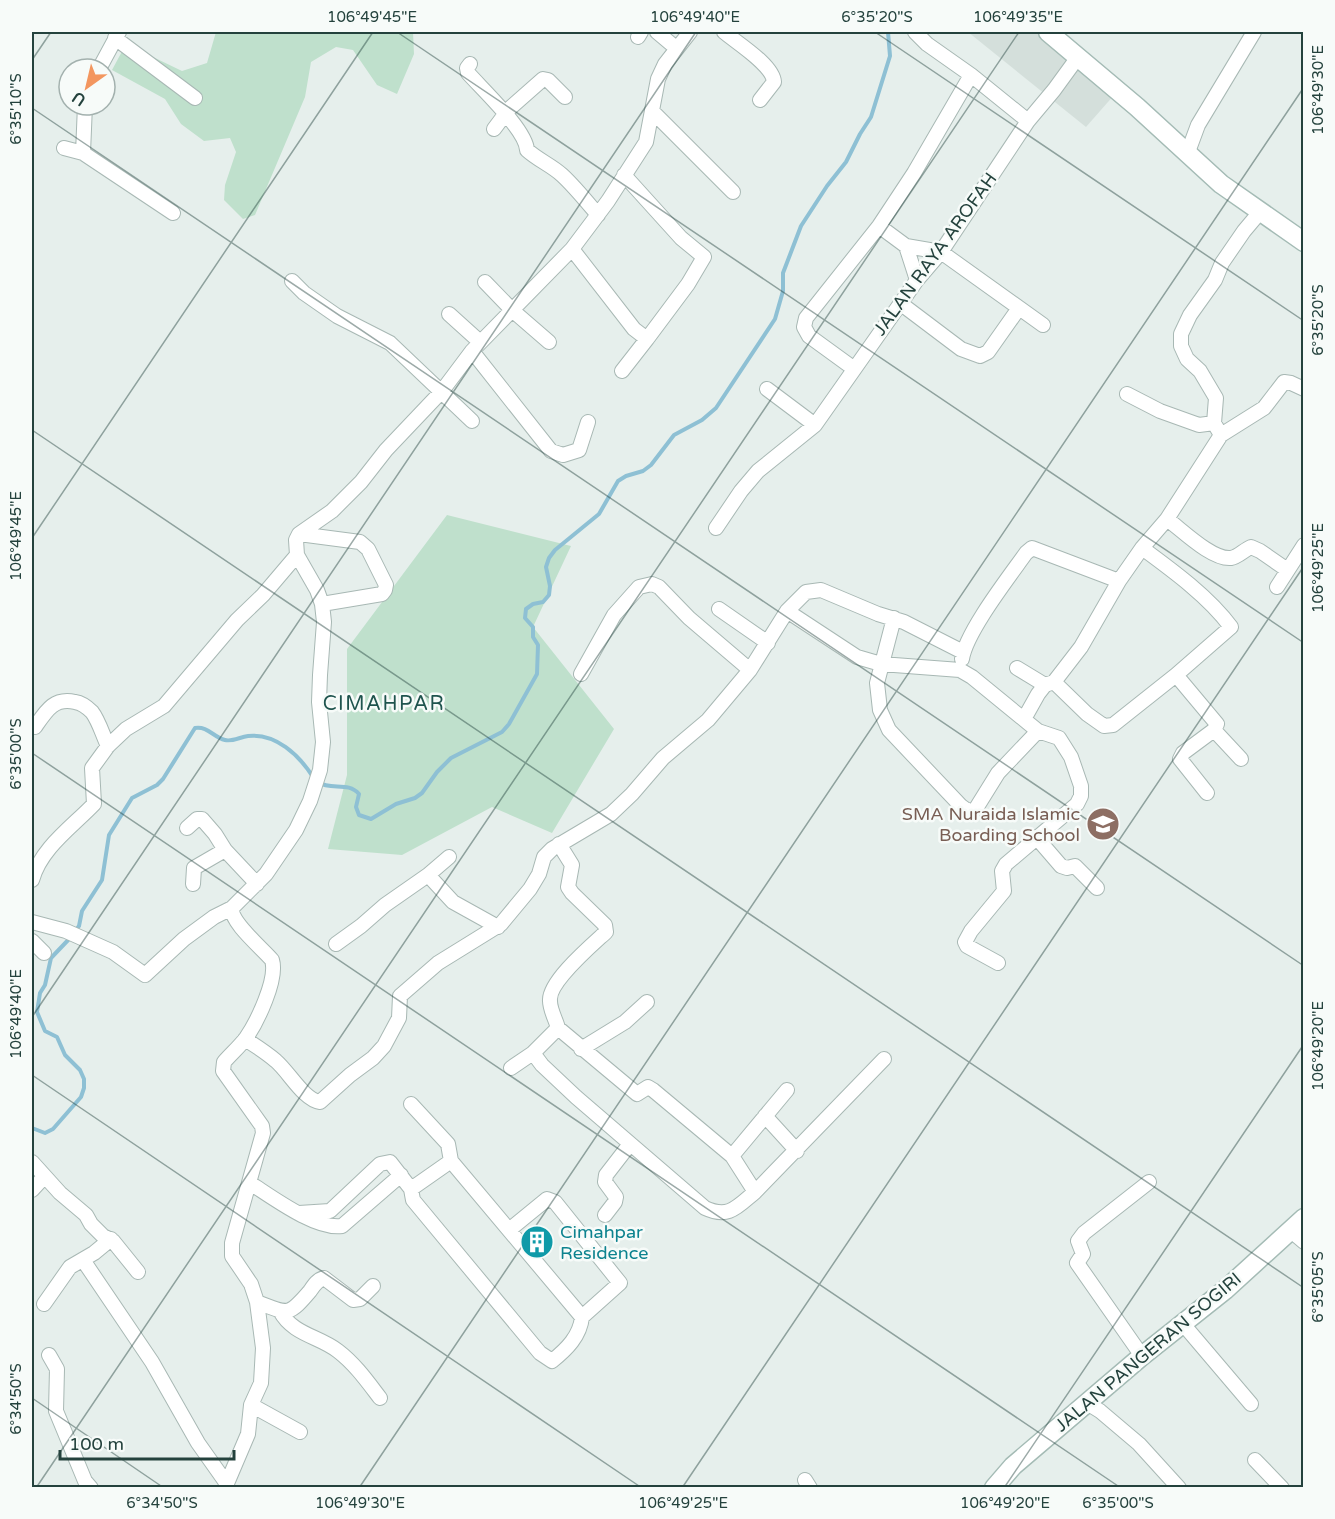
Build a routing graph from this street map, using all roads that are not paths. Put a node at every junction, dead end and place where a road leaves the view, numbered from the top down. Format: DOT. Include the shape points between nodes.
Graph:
graph roads {
  1 [pos="657,32"];
  2 [pos="690,32"];
  3 [pos="724,32"];
  4 [pos="915,32"];
  5 [pos="1048,32"];
  6 [pos="1254,32"];
  7 [pos="117,35"];
  8 [pos="676,48"];
  9 [pos="105,57"];
  10 [pos="1078,57"];
  11 [pos="470,64"];
  12 [pos="971,75"];
  13 [pos="565,97"];
  14 [pos="195,98"];
  15 [pos="760,100"];
  16 [pos="652,111"];
  17 [pos="505,113"];
  18 [pos="85,117"];
  19 [pos="1028,121"];
  20 [pos="494,129"];
  21 [pos="64,148"];
  22 [pos="1188,152"];
  23 [pos="84,153"];
  24 [pos="624,175"];
  25 [pos="733,192"];
  26 [pos="1260,212"];
  27 [pos="173,213"];
  28 [pos="598,215"];
  29 [pos="879,225"];
  30 [pos="1304,242"];
  31 [pos="906,246"];
  32 [pos="572,249"];
  33 [pos="941,252"];
  34 [pos="916,280"];
  35 [pos="292,281"];
  36 [pos="485,282"];
  37 [pos="900,303"];
  38 [pos="1019,308"];
  39 [pos="512,310"];
  40 [pos="449,314"];
  41 [pos="1043,325"];
  42 [pos="647,339"];
  43 [pos="549,342"];
  44 [pos="476,347"];
  45 [pos="853,368"];
  46 [pos="622,371"];
  47 [pos="767,389"];
  48 [pos="1304,389"];
  49 [pos="442,390"];
  50 [pos="1127,394"];
  51 [pos="472,421"];
  52 [pos="588,422"];
  53 [pos="815,425"];
  54 [pos="1218,429"];
  55 [pos="1167,519"];
  56 [pos="716,528"];
  57 [pos="299,534"];
  58 [pos="1304,545"];
  59 [pos="1142,548"];
  60 [pos="297,555"];
  61 [pos="1286,569"];
  62 [pos="1119,581"];
  63 [pos="1276,587"];
  64 [pos="322,604"];
  65 [pos="719,609"];
  66 [pos="787,610"];
  67 [pos="894,618"];
  68 [pos="768,643"];
  69 [pos="963,652"];
  70 [pos="881,664"];
  71 [pos="1017,668"];
  72 [pos="750,670"];
  73 [pos="960,670"];
  74 [pos="581,674"];
  75 [pos="1176,675"];
  76 [pos="1050,683"];
  77 [pos="1024,719"];
  78 [pos="35,728"];
  79 [pos="1214,730"];
  80 [pos="1038,731"];
  81 [pos="108,746"];
  82 [pos="1241,759"];
  83 [pos="1207,793"];
  84 [pos="187,828"];
  85 [pos="1036,837"];
  86 [pos="559,844"];
  87 [pos="225,850"];
  88 [pos="449,857"];
  89 [pos="428,875"];
  90 [pos="32,880"];
  91 [pos="193,884"];
  92 [pos="256,884"];
  93 [pos="1097,888"];
  94 [pos="232,908"];
  95 [pos="32,922"];
  96 [pos="498,927"];
  97 [pos="32,941"];
  98 [pos="336,944"];
  99 [pos="44,953"];
  100 [pos="998,963"];
  101 [pos="647,1002"];
  102 [pos="558,1028"];
  103 [pos="245,1039"];
  104 [pos="581,1049"];
  105 [pos="533,1053"];
  106 [pos="884,1059"];
  107 [pos="511,1068"];
  108 [pos="787,1090"];
  109 [pos="411,1104"];
  110 [pos="765,1116"];
  111 [pos="630,1144"];
  112 [pos="797,1151"];
  113 [pos="732,1156"];
  114 [pos="451,1161"];
  115 [pos="32,1162"];
  116 [pos="401,1175"];
  117 [pos="44,1177"];
  118 [pos="1149,1182"];
  119 [pos="250,1183"];
  120 [pos="411,1189"];
  121 [pos="32,1190"];
  122 [pos="755,1192"];
  123 [pos="299,1213"];
  124 [pos="605,1215"];
  125 [pos="509,1230"];
  126 [pos="1299,1230"];
  127 [pos="111,1239"];
  128 [pos="83,1260"];
  129 [pos="138,1272"];
  130 [pos="373,1286"];
  131 [pos="257,1302"];
  132 [pos="44,1304"];
  133 [pos="280,1311"];
  134 [pos="582,1317"];
  135 [pos="1182,1324"];
  136 [pos="49,1355"];
  137 [pos="1142,1356"];
  138 [pos="380,1398"];
  139 [pos="1087,1403"];
  140 [pos="1251,1404"];
  141 [pos="251,1405"];
  142 [pos="300,1432"];
  143 [pos="1255,1461"];
  144 [pos="226,1486"];
  145 [pos="91,1488"];
  146 [pos="994,1488"];
  147 [pos="1179,1488"];
  148 [pos="1282,1488"];
  1 -- 8 [label="street"];
  2 -- 8 [label="street"];
  3 -- 15 [label="street" via="773,75 774,82"];
  4 -- 12 [label="street"];
  5 -- 10 [label="street"];
  6 -- 22 [label="street" via="1198,125"];
  7 -- 9 [label="street"];
  7 -- 14 [label="street"];
  8 -- 16 [label="street" via="658,79"];
  10 -- 19 [label="street, JALAN RAYA AROFAH"];
  10 -- 22 [label="street"];
  11 -- 17 [label="street" via="468,73"];
  12 -- 19 [label="street"];
  12 -- 29 [label="street"];
  13 -- 17 [label="street" via="548,80 543,80"];
  16 -- 24 [label="street" via="646,142"];
  16 -- 25 [label="street"];
  17 -- 20 [label="street"];
  17 -- 28 [label="street" via="527,142 527,150 564,177"];
  18 -- 23 [label="street"];
  19 -- 33 [label="street, JALAN RAYA AROFAH"];
  21 -- 23 [label="street"];
  22 -- 26 [label="street" via="1221,184"];
  23 -- 27 [label="street"];
  24 -- 28 [label="street"];
  24 -- 42 [label="street" via="681,238 704,257"];
  26 -- 30 [label="street"];
  26 -- 54 [label="street" via="1222,263 1181,334 1187,359 1200,371 1216,398"];
  28 -- 32 [label="street"];
  29 -- 31 [label="street"];
  29 -- 45 [label="street" via="819,300 804,327 809,336"];
  31 -- 33 [label="street"];
  31 -- 34 [label="street"];
  32 -- 39 [label="street"];
  32 -- 42 [label="street" via="634,329"];
  33 -- 34 [label="street, JALAN RAYA AROFAH"];
  33 -- 38 [label="street"];
  34 -- 37 [label="street, JALAN RAYA AROFAH"];
  35 -- 49 [label="street" via="337,316 390,343"];
  36 -- 39 [label="street"];
  37 -- 38 [label="street" via="961,349 980,356 988,352"];
  37 -- 45 [label="street, JALAN RAYA AROFAH"];
  38 -- 41 [label="street"];
  39 -- 43 [label="street"];
  39 -- 44 [label="street"];
  40 -- 44 [label="street"];
  42 -- 46 [label="street"];
  44 -- 49 [label="street"];
  44 -- 52 [label="street" via="551,451 563,455 579,450"];
  45 -- 53 [label="street, JALAN RAYA AROFAH"];
  47 -- 53 [label="street"];
  48 -- 54 [label="street" via="1284,382 1264,408"];
  49 -- 51 [label="street"];
  49 -- 57 [label="street" via="332,511"];
  50 -- 54 [label="street" via="1199,426"];
  53 -- 56 [label="street, JALAN RAYA AROFAH" via="758,471"];
  54 -- 55 [label="street"];
  55 -- 59 [label="street"];
  55 -- 61 [label="street" via="1217,555 1236,557 1251,547"];
  57 -- 60 [label="street"];
  57 -- 64 [label="street" via="360,542 368,549 386,585 382,594"];
  58 -- 61 [label="street"];
  59 -- 62 [label="street"];
  59 -- 75 [label="street" via="1221,613 1231,627"];
  60 -- 64 [label="street"];
  60 -- 81 [label="street" via="164,706 126,729"];
  61 -- 63 [label="street"];
  62 -- 69 [label="street" via="1032,548 971,634"];
  62 -- 76 [label="street" via="1081,647"];
  64 -- 92 [label="street" via="320,770 296,830"];
  65 -- 68 [label="street"];
  66 -- 67 [label="street" via="806,592 821,590"];
  66 -- 68 [label="street"];
  66 -- 70 [label="street" via="857,657"];
  67 -- 69 [label="street"];
  67 -- 70 [label="street"];
  68 -- 72 [label="street"];
  69 -- 73 [label="street"];
  70 -- 73 [label="street"];
  70 -- 80 [label="street" via="876,683 880,711 889,730 968,810 975,810 998,773"];
  71 -- 76 [label="street"];
  72 -- 74 [label="street" via="689,618 659,586 652,584 639,587 614,615"];
  72 -- 86 [label="street" via="708,720 663,758 611,814"];
  73 -- 77 [label="street"];
  75 -- 76 [label="street" via="1113,725 1104,726"];
  75 -- 79 [label="street" via="1215,722"];
  76 -- 77 [label="street" via="1038,693"];
  77 -- 80 [label="street"];
  78 -- 81 [label="street" via="54,703 62,700 83,704 93,713"];
  79 -- 82 [label="street"];
  79 -- 83 [label="street" via="1180,759"];
  80 -- 85 [label="street" via="1059,738 1076,768 1081,796 1073,808"];
  81 -- 90 [label="street" via="92,768 94,804 46,850"];
  84 -- 87 [label="street" via="202,819"];
  85 -- 93 [label="street" via="1061,866 1075,866"];
  85 -- 100 [label="street" via="1006,864 1002,871 1004,891 965,942"];
  86 -- 96 [label="street" via="544,857 530,889"];
  86 -- 102 [label="street" via="572,865 568,887 605,925 606,932 553,988 549,999"];
  87 -- 91 [label="street" via="194,868"];
  87 -- 92 [label="street"];
  88 -- 89 [label="street"];
  89 -- 96 [label="street" via="453,902"];
  89 -- 98 [label="street"];
  92 -- 94 [label="street"];
  94 -- 95 [label="street" via="184,939 145,975 113,952 66,931"];
  94 -- 103 [label="street" via="232,916 274,967 258,1017"];
  96 -- 103 [label="street" via="417,979 400,996 399,1018 384,1046 321,1102 307,1095 276,1061"];
  97 -- 99 [label="street"];
  101 -- 104 [label="street" via="625,1022"];
  102 -- 104 [label="street"];
  102 -- 105 [label="street"];
  103 -- 119 [label="street" via="224,1062 223,1071 262,1126"];
  104 -- 113 [label="street" via="637,1094 648,1087 653,1090"];
  105 -- 107 [label="street"];
  105 -- 111 [label="street"];
  106 -- 112 [label="street"];
  108 -- 110 [label="street"];
  109 -- 114 [label="street" via="448,1144"];
  110 -- 112 [label="street"];
  110 -- 113 [label="street"];
  111 -- 122 [label="street" via="697,1202 715,1212 732,1212"];
  111 -- 124 [label="street" via="606,1175 605,1182 616,1197"];
  112 -- 122 [label="street"];
  113 -- 122 [label="street"];
  114 -- 120 [label="street"];
  114 -- 125 [label="street"];
  115 -- 117 [label="street"];
  116 -- 120 [label="street"];
  116 -- 123 [label="street" via="342,1226 332,1227"];
  116 -- 123 [label="street" via="390,1162 380,1164 330,1210"];
  117 -- 121 [label="street"];
  117 -- 127 [label="street" via="103,1236"];
  118 -- 137 [label="street" via="1084,1233 1078,1241 1083,1254 1077,1263"];
  119 -- 123 [label="street"];
  119 -- 131 [label="street" via="232,1243 232,1256 251,1284"];
  120 -- 134 [label="street" via="413,1200 540,1353 552,1361 563,1353 580,1329"];
  125 -- 134 [label="street"];
  125 -- 134 [label="street" via="547,1199 555,1202 620,1283"];
  126 -- 135 [label="street, JALAN PANGERAN SOGIRI" via="1264,1253"];
  127 -- 128 [label="street"];
  127 -- 129 [label="street"];
  128 -- 132 [label="street" via="70,1267"];
  128 -- 144 [label="street" via="152,1362"];
  130 -- 133 [label="street" via="360,1299 353,1300 320,1279 296,1308"];
  131 -- 133 [label="street"];
  131 -- 141 [label="street" via="263,1348 261,1383"];
  133 -- 138 [label="street" via="296,1329 350,1360"];
  135 -- 137 [label="street, JALAN PANGERAN SOGIRI"];
  135 -- 140 [label="street"];
  136 -- 145 [label="street" via="57,1369 56,1411"];
  137 -- 139 [label="street, JALAN PANGERAN SOGIRI"];
  139 -- 146 [label="street, JALAN PANGERAN SOGIRI" via="1013,1466"];
  139 -- 147 [label="street" via="1139,1444"];
  141 -- 142 [label="street"];
  141 -- 144 [label="street" via="248,1434"];
  143 -- 148 [label="street"];
}
